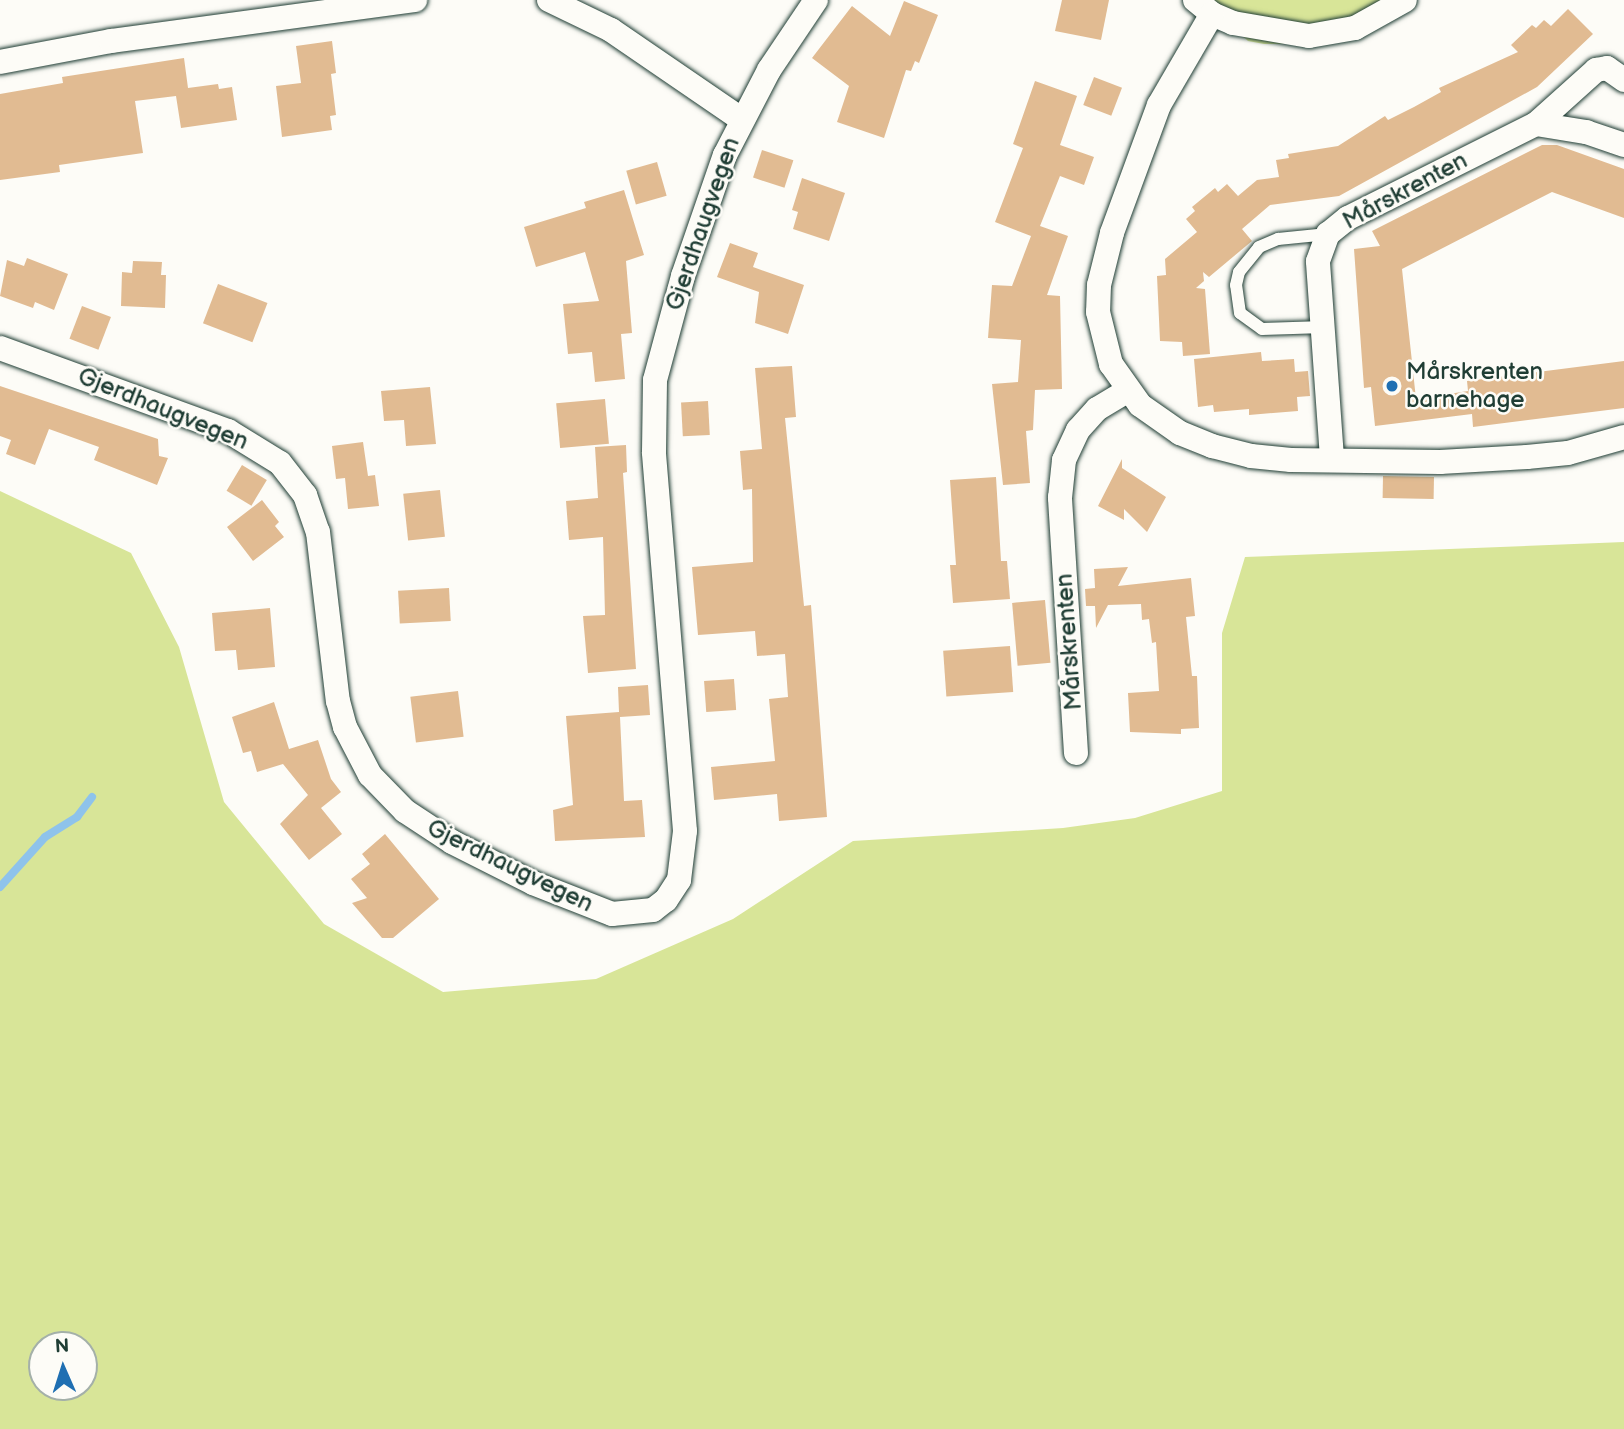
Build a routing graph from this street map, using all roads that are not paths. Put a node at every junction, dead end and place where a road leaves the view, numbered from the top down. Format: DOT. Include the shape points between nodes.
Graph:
graph roads {
  1 [pos="415,0"];
  2 [pos="549,0"];
  3 [pos="816,0"];
  4 [pos="1405,0"];
  5 [pos="1203,7"];
  6 [pos="0,62"];
  7 [pos="1624,80"];
  8 [pos="741,119"];
  9 [pos="1536,124"];
  10 [pos="1624,145"];
  11 [pos="1328,234"];
  12 [pos="1324,327"];
  13 [pos="0,348"];
  14 [pos="1127,391"];
  15 [pos="1624,437"];
  16 [pos="1332,458"];
  17 [pos="1076,753"];
  1 -- 6 [label="street" via="111,41"];
  2 -- 8 [label="street, Gjerdhaugvegen" via="611,30"];
  3 -- 8 [label="street, Gjerdhaugvegen"];
  4 -- 5 [label="street" via="1355,28 1309,36 1259,31"];
  5 -- 14 [label="street" via="1159,105 1112,233 1099,285 1103,340"];
  7 -- 9 [label="street, Mårskrenten" via="1607,68 1596,70"];
  8 -- 13 [label="street, Gjerdhaugvegen" via="683,276 655,380 654,452 684,859 666,900 638,915 590,908 452,842 405,811 370,775 345,727 338,701 318,532 305,495 280,463 228,431"];
  9 -- 10 [label="street" via="1586,132"];
  9 -- 11 [label="street, Mårskrenten" via="1348,218"];
  11 -- 12 [label="street, Mårskrenten" via="1318,261"];
  11 -- 12 [label="lane" via="1278,239 1259,247 1243,265 1236,285 1240,313 1262,329"];
  12 -- 16 [label="street, Mårskrenten"];
  14 -- 16 [label="street" via="1152,415 1212,446 1251,456"];
  14 -- 17 [label="street, Mårskrenten" via="1097,409 1078,430 1064,460 1060,498"];
  15 -- 16 [label="street" via="1568,453 1527,457 1440,462"];
}
